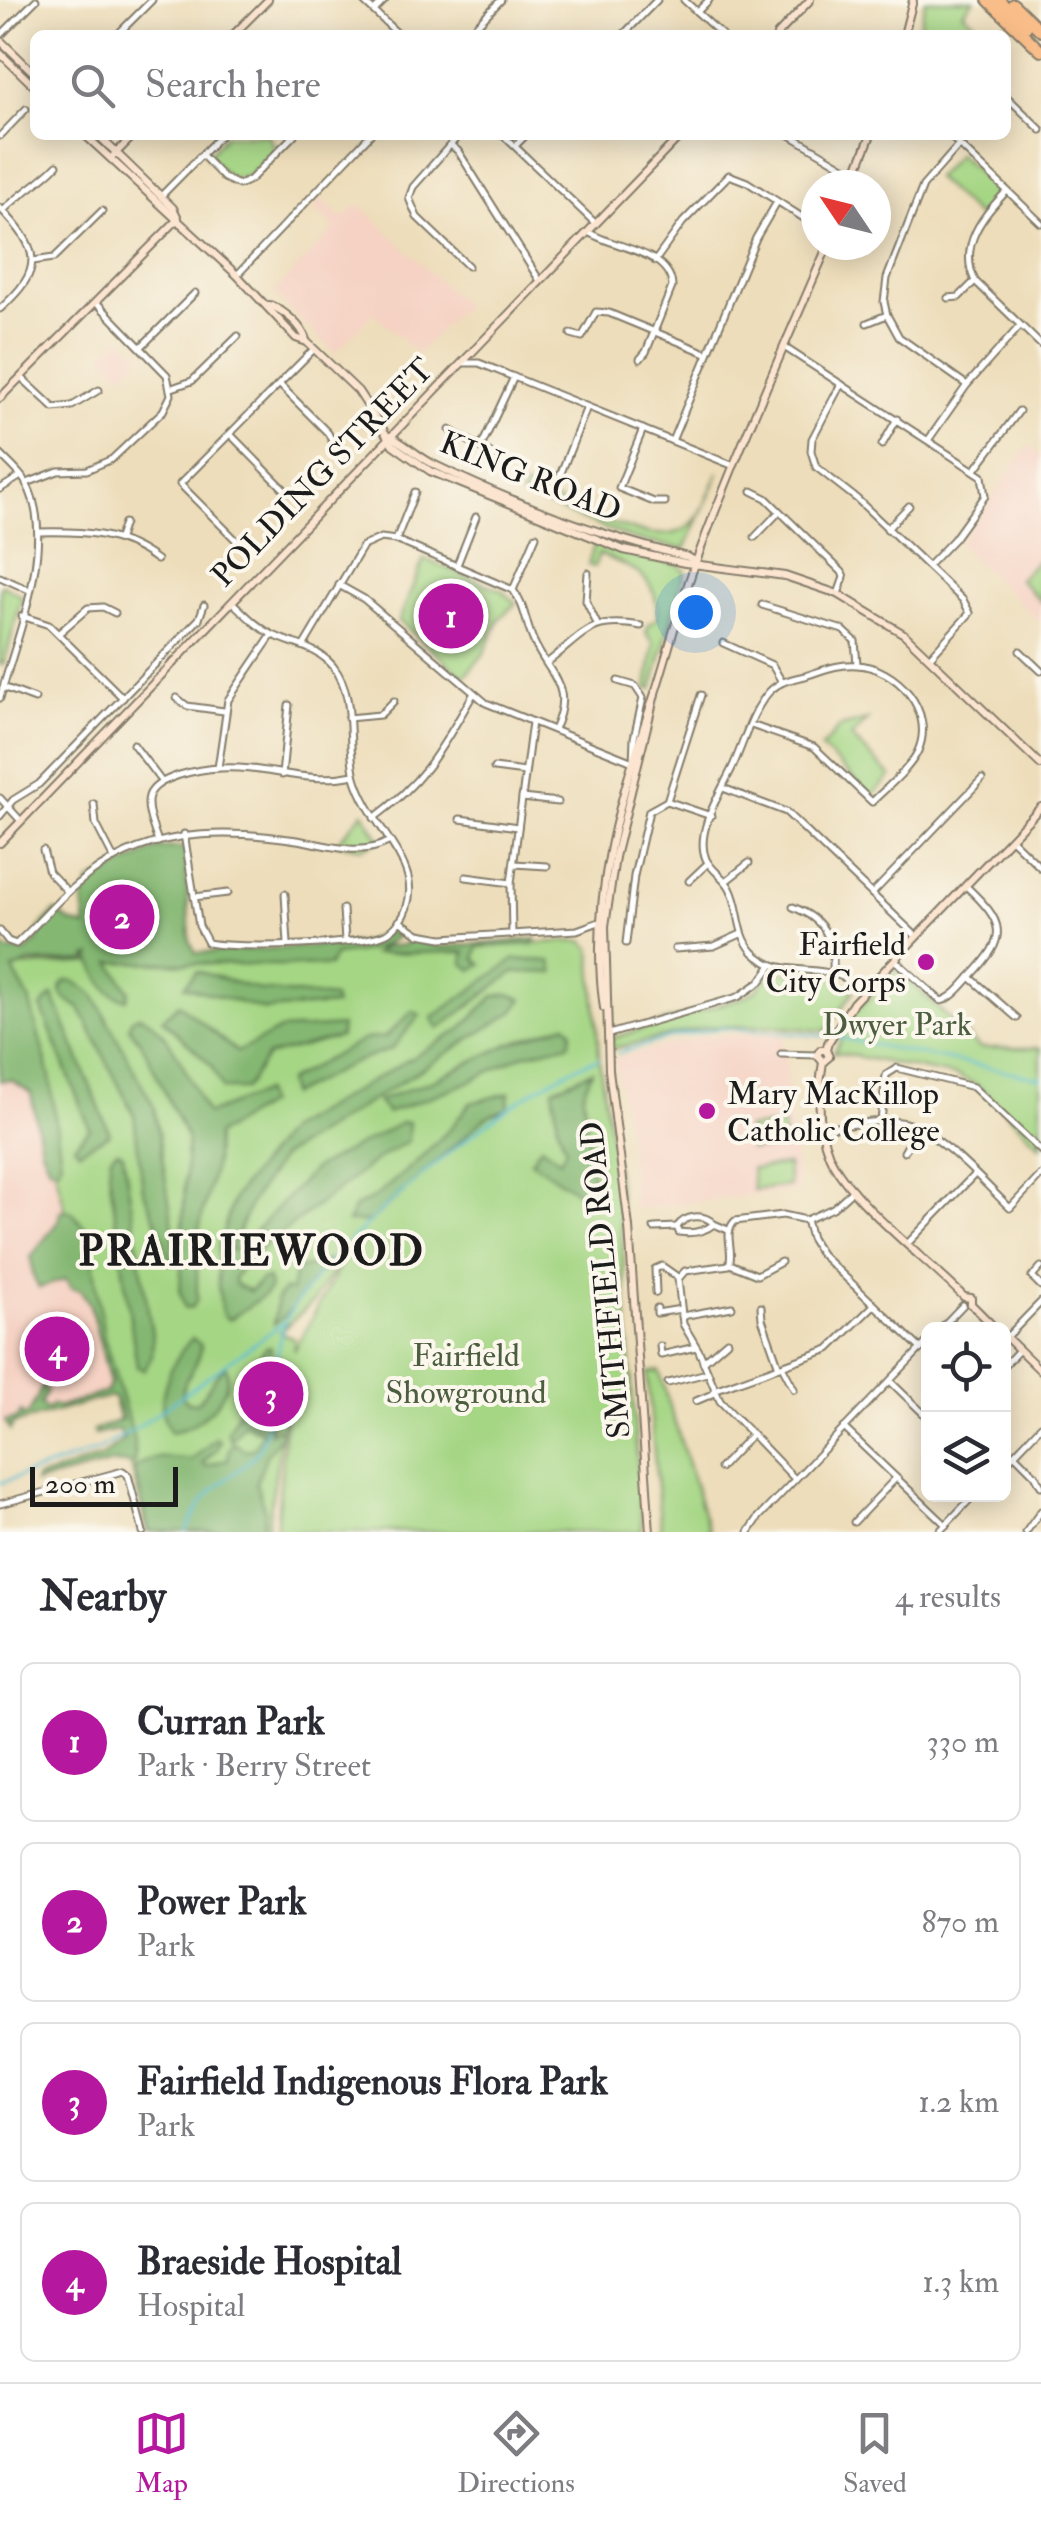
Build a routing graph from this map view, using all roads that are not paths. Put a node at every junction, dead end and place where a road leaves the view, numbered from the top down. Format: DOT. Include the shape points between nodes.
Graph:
graph roads {
  1 [pos="36,0"];
  2 [pos="152,0"];
  3 [pos="268,0"];
  4 [pos="362,0"];
  5 [pos="385,0"];
  6 [pos="501,0"];
  7 [pos="658,0"];
  8 [pos="684,0"];
  9 [pos="709,0"];
  10 [pos="810,0"];
  11 [pos="912,0"];
  12 [pos="988,0"];
  13 [pos="999,0"];
  14 [pos="1008,0"];
  15 [pos="1018,0"];
  16 [pos="374,11"];
  17 [pos="698,12"];
  18 [pos="1041,27"];
  19 [pos="122,30"];
  20 [pos="238,30"];
  21 [pos="394,30"];
  22 [pos="472,30"];
  23 [pos="628,30"];
  24 [pos="717,30"];
  25 [pos="782,30"];
  26 [pos="905,30"];
  27 [pos="0,38"];
  28 [pos="1041,42"];
  29 [pos="1041,51"];
  30 [pos="0,53"];
  31 [pos="30,69"];
  32 [pos="30,82"];
  33 [pos="1011,101"];
  34 [pos="26,110"];
  35 [pos="1041,130"];
  36 [pos="0,136"];
  37 [pos="92,140"];
  38 [pos="102,140"];
  39 [pos="129,140"];
  40 [pos="216,140"];
  41 [pos="289,140"];
  42 [pos="365,140"];
  43 [pos="456,140"];
  44 [pos="508,140"];
  45 [pos="521,140"];
  46 [pos="675,140"];
  47 [pos="798,140"];
  48 [pos="869,140"];
  49 [pos="955,140"];
  50 [pos="959,144"];
  51 [pos="452,146"];
  52 [pos="515,146"];
  53 [pos="202,155"];
  54 [pos="113,156"];
  55 [pos="56,165"];
  56 [pos="849,170"];
  57 [pos="858,170"];
  58 [pos="1007,190"];
  59 [pos="161,196"];
  60 [pos="777,202"];
  61 [pos="2,210"];
  62 [pos="102,210"];
  63 [pos="801,217"];
  64 [pos="178,219"];
  65 [pos="1041,223"];
  66 [pos="596,224"];
  67 [pos="588,232"];
  68 [pos="655,260"];
  69 [pos="822,260"];
  70 [pos="33,261"];
  71 [pos="468,266"];
  72 [pos="237,275"];
  73 [pos="540,282"];
  74 [pos="975,282"];
  75 [pos="195,294"];
  76 [pos="948,298"];
  77 [pos="95,302"];
  78 [pos="0,309"];
  79 [pos="887,315"];
  80 [pos="866,322"];
  81 [pos="1020,326"];
  82 [pos="654,332"];
  83 [pos="571,334"];
  84 [pos="238,336"];
  85 [pos="1041,346"];
  86 [pos="141,347"];
  87 [pos="784,347"];
  88 [pos="475,348"];
  89 [pos="314,349"];
  90 [pos="706,353"];
  91 [pos="640,359"];
  92 [pos="461,363"];
  93 [pos="479,363"];
  94 [pos="514,376"];
  95 [pos="21,377"];
  96 [pos="841,384"];
  97 [pos="280,385"];
  98 [pos="967,385"];
  99 [pos="172,388"];
  100 [pos="99,390"];
  101 [pos="0,398"];
  102 [pos="587,407"];
  103 [pos="1019,410"];
  104 [pos="898,419"];
  105 [pos="643,429"];
  106 [pos="450,430"];
  107 [pos="230,434"];
  108 [pos="389,436"];
  109 [pos="672,440"];
  110 [pos="929,440"];
  111 [pos="333,443"];
  112 [pos="882,445"];
  113 [pos="481,447"];
  114 [pos="0,454"];
  115 [pos="504,461"];
  116 [pos="734,466"];
  117 [pos="975,470"];
  118 [pos="22,476"];
  119 [pos="27,484"];
  120 [pos="556,488"];
  121 [pos="0,489"];
  122 [pos="752,491"];
  123 [pos="287,492"];
  124 [pos="415,492"];
  125 [pos="666,502"];
  126 [pos="909,506"];
  127 [pos="779,512"];
  128 [pos="476,517"];
  129 [pos="124,524"];
  130 [pos="887,529"];
  131 [pos="39,532"];
  132 [pos="536,536"];
  133 [pos="755,537"];
  134 [pos="119,538"];
  135 [pos="396,540"];
  136 [pos="237,541"];
  137 [pos="157,560"];
  138 [pos="696,562"];
  139 [pos="457,565"];
  140 [pos="928,566"];
  141 [pos="588,573"];
  142 [pos="0,578"];
  143 [pos="339,584"];
  144 [pos="29,590"];
  145 [pos="513,590"];
  146 [pos="838,594"];
  147 [pos="232,602"];
  148 [pos="204,605"];
  149 [pos="762,605"];
  150 [pos="115,613"];
  151 [pos="22,616"];
  152 [pos="597,624"];
  153 [pos="640,626"];
  154 [pos="59,634"];
  155 [pos="272,634"];
  156 [pos="723,643"];
  157 [pos="304,646"];
  158 [pos="1020,651"];
  159 [pos="930,658"];
  160 [pos="548,662"];
  161 [pos="857,664"];
  162 [pos="4,671"];
  163 [pos="1041,671"];
  164 [pos="618,681"];
  165 [pos="782,682"];
  166 [pos="3,688"];
  167 [pos="474,693"];
  168 [pos="701,696"];
  169 [pos="0,698"];
  170 [pos="123,698"];
  171 [pos="177,698"];
  172 [pos="35,699"];
  173 [pos="650,699"];
  174 [pos="394,701"];
  175 [pos="289,705"];
  176 [pos="224,712"];
  177 [pos="652,717"];
  178 [pos="348,718"];
  179 [pos="532,722"];
  180 [pos="751,725"];
  181 [pos="554,730"];
  182 [pos="133,744"];
  183 [pos="634,762"];
  184 [pos="1041,765"];
  185 [pos="218,768"];
  186 [pos="494,768"];
  187 [pos="525,772"];
  188 [pos="355,774"];
  189 [pos="282,775"];
  190 [pos="982,779"];
  191 [pos="161,781"];
  192 [pos="723,788"];
  193 [pos="0,798"];
  194 [pos="522,798"];
  195 [pos="667,801"];
  196 [pos="558,802"];
  197 [pos="94,804"];
  198 [pos="7,806"];
  199 [pos="1041,807"];
  200 [pos="628,808"];
  201 [pos="0,816"];
  202 [pos="711,816"];
  203 [pos="373,819"];
  204 [pos="460,819"];
  205 [pos="21,821"];
  206 [pos="518,827"];
  207 [pos="184,834"];
  208 [pos="1011,839"];
  209 [pos="158,842"];
  210 [pos="388,842"];
  211 [pos="0,843"];
  212 [pos="42,850"];
  213 [pos="615,857"];
  214 [pos="114,858"];
  215 [pos="708,863"];
  216 [pos="750,863"];
  217 [pos="514,864"];
  218 [pos="548,866"];
  219 [pos="1041,868"];
  220 [pos="466,877"];
  221 [pos="726,881"];
  222 [pos="690,882"];
  223 [pos="511,883"];
  224 [pos="966,886"];
  225 [pos="68,892"];
  226 [pos="228,893"];
  227 [pos="285,894"];
  228 [pos="872,894"];
  229 [pos="194,897"];
  230 [pos="793,907"];
  231 [pos="343,909"];
  232 [pos="400,921"];
  233 [pos="598,922"];
  234 [pos="0,931"];
  235 [pos="512,934"];
  236 [pos="742,934"];
  237 [pos="917,936"];
  238 [pos="345,942"];
  239 [pos="626,943"];
  240 [pos="288,944"];
  241 [pos="675,949"];
  242 [pos="894,960"];
  243 [pos="772,965"];
  244 [pos="607,968"];
  245 [pos="833,972"];
  246 [pos="970,978"];
  247 [pos="864,991"];
  248 [pos="1017,1018"];
  249 [pos="606,1024"];
  250 [pos="606,1035"];
  251 [pos="780,1054"];
  252 [pos="820,1058"];
  253 [pos="881,1122"];
  254 [pos="822,1128"];
  255 [pos="918,1128"];
  256 [pos="1041,1151"];
  257 [pos="904,1152"];
  258 [pos="975,1174"];
  259 [pos="1041,1176"];
  260 [pos="853,1190"];
  261 [pos="806,1220"];
  262 [pos="714,1224"];
  263 [pos="677,1227"];
  264 [pos="654,1228"];
  265 [pos="728,1230"];
  266 [pos="908,1243"];
  267 [pos="781,1262"];
  268 [pos="730,1264"];
  269 [pos="1041,1268"];
  270 [pos="679,1278"];
  271 [pos="1041,1286"];
  272 [pos="656,1293"];
  273 [pos="966,1302"];
  274 [pos="1041,1302"];
  275 [pos="874,1304"];
  276 [pos="732,1307"];
  277 [pos="761,1307"];
  278 [pos="656,1308"];
  279 [pos="681,1313"];
  280 [pos="947,1322"];
  281 [pos="989,1322"];
  282 [pos="1011,1331"];
  283 [pos="728,1341"];
  284 [pos="1011,1343"];
  285 [pos="660,1346"];
  286 [pos="696,1347"];
  287 [pos="920,1349"];
  288 [pos="1019,1350"];
  289 [pos="1011,1359"];
  290 [pos="703,1362"];
  291 [pos="781,1367"];
  292 [pos="1041,1372"];
  293 [pos="707,1373"];
  294 [pos="890,1381"];
  295 [pos="668,1383"];
  296 [pos="794,1389"];
  297 [pos="714,1391"];
  298 [pos="696,1401"];
  299 [pos="922,1412"];
  300 [pos="1041,1426"];
  301 [pos="844,1428"];
  302 [pos="751,1436"];
  303 [pos="1014,1454"];
  304 [pos="1011,1457"];
  305 [pos="720,1468"];
  306 [pos="896,1478"];
  307 [pos="796,1479"];
  308 [pos="1041,1486"];
  309 [pos="968,1502"];
  310 [pos="0,1504"];
  311 [pos="1041,1511"];
  312 [pos="854,1522"];
  313 [pos="946,1525"];
  314 [pos="144,1532"];
  315 [pos="650,1532"];
  316 [pos="741,1532"];
  317 [pos="749,1532"];
  318 [pos="938,1532"];
  319 [pos="1026,1532"];
  1 -- 27 [label="street"];
  2 -- 19 [label="street"];
  3 -- 20 [label="main road"];
  4 -- 16 [label="street"];
  5 -- 16 [label="street"];
  6 -- 22 [label="street"];
  7 -- 23 [label="street"];
  8 -- 17 [label="street"];
  9 -- 17 [label="street"];
  10 -- 25 [label="main road"];
  11 -- 26 [label="main road"];
  12 -- 29 [label="highway"];
  13 -- 28 [label="highway"];
  14 -- 18 [label="highway"];
  15 -- 18 [label="highway"];
  16 -- 21 [label="street"];
  17 -- 24 [label="street"];
  27 -- 31 [label="main road"];
  30 -- 32 [label="main road"];
  33 -- 35 [label="street"];
  34 -- 36 [label="street"];
  37 -- 54 [label="main road"];
  38 -- 54 [label="main road"];
  39 -- 54 [label="main road"];
  40 -- 53 [label="street"];
  41 -- 53 [label="street" via="239,186"];
  42 -- 72 [label="street"];
  43 -- 51 [label="street"];
  44 -- 52 [label="street"];
  45 -- 52 [label="street"];
  46 -- 66 [label="main road, POLDING STREET"];
  47 -- 56 [label="street"];
  48 -- 57 [label="main road"];
  49 -- 50 [label="street"];
  50 -- 58 [label="street"];
  50 -- 79 [label="street" via="923,186 884,291"];
  51 -- 71 [label="street" via="413,187 410,204"];
  51 -- 73 [label="street"];
  52 -- 66 [label="street"];
  53 -- 59 [label="street"];
  54 -- 59 [label="main road"];
  54 -- 64 [label="main road"];
  55 -- 61 [label="street"];
  58 -- 65 [label="street"];
  58 -- 74 [label="street" via="982,217 973,239 968,261"];
  59 -- 64 [label="main road"];
  60 -- 63 [label="street"];
  60 -- 68 [label="street" via="729,175"];
  60 -- 90 [label="street"];
  61 -- 70 [label="street" via="26,235"];
  62 -- 70 [label="street" via="54,258"];
  64 -- 72 [label="main road, KING ROAD"];
  64 -- 77 [label="main road"];
  66 -- 67 [label="main road, POLDING STREET"];
  67 -- 68 [label="street"];
  67 -- 73 [label="main road, POLDING STREET"];
  68 -- 82 [label="street" via="668,270 672,287"];
  69 -- 87 [label="main road, SMITHFIELD ROAD"];
  70 -- 78 [label="street" via="28,279"];
  72 -- 89 [label="main road, KING ROAD" via="304,332"];
  73 -- 88 [label="main road, POLDING STREET"];
  74 -- 76 [label="street"];
  74 -- 81 [label="street"];
  75 -- 86 [label="street"];
  77 -- 86 [label="street"];
  77 -- 95 [label="main road"];
  79 -- 80 [label="street"];
  79 -- 98 [label="street" via="907,345"];
  81 -- 85 [label="street"];
  81 -- 98 [label="street"];
  82 -- 83 [label="street" via="596,312 582,337"];
  82 -- 90 [label="street"];
  82 -- 91 [label="street"];
  84 -- 99 [label="street" via="192,381"];
  86 -- 99 [label="street"];
  87 -- 96 [label="street"];
  87 -- 116 [label="main road, SMITHFIELD ROAD"];
  88 -- 92 [label="main road, POLDING STREET"];
  88 -- 93 [label="street"];
  89 -- 97 [label="street"];
  89 -- 108 [label="main road, KING ROAD" via="358,391"];
  90 -- 109 [label="street"];
  92 -- 93 [label="street"];
  92 -- 108 [label="main road, POLDING STREET"];
  93 -- 94 [label="street"];
  94 -- 102 [label="street"];
  94 -- 113 [label="street"];
  95 -- 100 [label="street" via="54,408"];
  95 -- 101 [label="main road"];
  96 -- 104 [label="street"];
  96 -- 130 [label="street" via="812,439 813,459"];
  97 -- 107 [label="street"];
  97 -- 111 [label="street"];
  98 -- 110 [label="street"];
  99 -- 119 [label="street" via="162,410 112,460 87,470 58,470"];
  102 -- 105 [label="street"];
  102 -- 120 [label="street"];
  103 -- 117 [label="street"];
  104 -- 110 [label="street"];
  104 -- 112 [label="street"];
  105 -- 109 [label="street"];
  105 -- 125 [label="street" via="619,488"];
  106 -- 113 [label="street"];
  107 -- 123 [label="street"];
  107 -- 136 [label="street" via="180,484"];
  108 -- 138 [label="main road, KING ROAD" via="406,457 451,482 624,550"];
  108 -- 147 [label="main road, POLDING STREET"];
  109 -- 116 [label="street"];
  110 -- 117 [label="street"];
  113 -- 115 [label="street"];
  114 -- 118 [label="street"];
  116 -- 138 [label="main road, SMITHFIELD ROAD"];
  117 -- 140 [label="street" via="984,496"];
  118 -- 119 [label="street"];
  118 -- 121 [label="street"];
  119 -- 131 [label="street"];
  122 -- 127 [label="street"];
  124 -- 135 [label="street"];
  126 -- 130 [label="street"];
  127 -- 133 [label="street"];
  127 -- 146 [label="street" via="842,572"];
  128 -- 139 [label="street"];
  129 -- 134 [label="street"];
  130 -- 140 [label="street"];
  131 -- 134 [label="street"];
  131 -- 144 [label="street"];
  132 -- 145 [label="street"];
  134 -- 137 [label="street"];
  135 -- 139 [label="street"];
  135 -- 143 [label="street" via="367,543"];
  138 -- 146 [label="main road, KING ROAD" via="785,576"];
  138 -- 173 [label="main road, SMITHFIELD ROAD"];
  139 -- 145 [label="street"];
  140 -- 159 [label="street" via="970,614"];
  141 -- 152 [label="street" via="586,598"];
  142 -- 144 [label="street"];
  143 -- 157 [label="street"];
  143 -- 167 [label="street"];
  144 -- 151 [label="street"];
  145 -- 160 [label="street"];
  146 -- 159 [label="main road, KING ROAD" via="881,617"];
  147 -- 155 [label="street"];
  147 -- 205 [label="main road, POLDING STREET"];
  148 -- 170 [label="street"];
  149 -- 161 [label="street" via="843,630 855,640"];
  150 -- 154 [label="street" via="88,608"];
  151 -- 154 [label="street"];
  151 -- 162 [label="street"];
  152 -- 153 [label="street"];
  152 -- 160 [label="street"];
  154 -- 170 [label="street"];
  155 -- 157 [label="street"];
  155 -- 176 [label="street"];
  156 -- 165 [label="street" via="772,664"];
  157 -- 178 [label="street" via="338,672"];
  158 -- 163 [label="street"];
  159 -- 184 [label="main road, KING ROAD"];
  160 -- 181 [label="street" via="562,693"];
  161 -- 165 [label="street"];
  161 -- 180 [label="street" via="908,691 922,731 915,756 872,802 814,747"];
  162 -- 166 [label="street"];
  164 -- 173 [label="street"];
  165 -- 180 [label="street"];
  166 -- 169 [label="street"];
  166 -- 172 [label="street"];
  167 -- 179 [label="street"];
  167 -- 203 [label="street" via="424,774"];
  168 -- 195 [label="street"];
  170 -- 198 [label="street" via="31,792"];
  171 -- 176 [label="street"];
  173 -- 177 [label="main road, SMITHFIELD ROAD"];
  173 -- 183 [label="main road, SMITHFIELD ROAD"];
  174 -- 178 [label="street" via="380,714"];
  175 -- 189 [label="street"];
  176 -- 185 [label="street"];
  177 -- 183 [label="main road"];
  177 -- 200 [label="main road, SMITHFIELD ROAD"];
  178 -- 188 [label="street"];
  179 -- 181 [label="street"];
  179 -- 187 [label="street"];
  180 -- 192 [label="street"];
  181 -- 183 [label="street"];
  182 -- 191 [label="street"];
  183 -- 200 [label="main road"];
  183 -- 233 [label="main road, SMITHFIELD ROAD"];
  185 -- 189 [label="street"];
  185 -- 191 [label="street"];
  186 -- 187 [label="street"];
  187 -- 194 [label="street"];
  188 -- 189 [label="street"];
  188 -- 203 [label="street"];
  190 -- 228 [label="street"];
  191 -- 209 [label="street" via="148,800"];
  192 -- 202 [label="street"];
  192 -- 228 [label="street" via="786,812"];
  193 -- 198 [label="street"];
  194 -- 196 [label="street"];
  194 -- 206 [label="street"];
  195 -- 202 [label="street"];
  195 -- 239 [label="street" via="646,818"];
  197 -- 214 [label="street" via="96,824"];
  198 -- 201 [label="street"];
  198 -- 205 [label="street"];
  199 -- 208 [label="main road"];
  200 -- 213 [label="main road, SMITHFIELD ROAD"];
  202 -- 215 [label="street" via="704,834"];
  203 -- 210 [label="street"];
  204 -- 206 [label="street"];
  205 -- 211 [label="main road, POLDING STREET"];
  206 -- 217 [label="street"];
  207 -- 209 [label="street"];
  207 -- 210 [label="street" via="249,833 366,851"];
  207 -- 229 [label="street"];
  208 -- 219 [label="street"];
  208 -- 224 [label="main road"];
  209 -- 214 [label="street"];
  210 -- 232 [label="street" via="409,882"];
  212 -- 225 [label="street" via="49,872"];
  213 -- 233 [label="main road"];
  213 -- 244 [label="main road, SMITHFIELD ROAD"];
  214 -- 225 [label="street"];
  215 -- 221 [label="street"];
  215 -- 222 [label="street"];
  216 -- 221 [label="street"];
  217 -- 218 [label="street"];
  217 -- 223 [label="street"];
  220 -- 223 [label="street"];
  221 -- 236 [label="street"];
  223 -- 235 [label="street"];
  224 -- 237 [label="main road"];
  224 -- 246 [label="street" via="993,912 998,935"];
  225 -- 234 [label="street" via="18,943"];
  226 -- 229 [label="street"];
  227 -- 240 [label="street"];
  228 -- 237 [label="street"];
  229 -- 240 [label="street" via="208,943"];
  230 -- 245 [label="street" via="830,936"];
  231 -- 238 [label="street"];
  232 -- 235 [label="street" via="432,937"];
  232 -- 238 [label="street" via="384,935"];
  233 -- 235 [label="street" via="578,930"];
  233 -- 244 [label="main road"];
  233 -- 249 [label="main road, SMITHFIELD ROAD"];
  236 -- 241 [label="street" via="705,948"];
  236 -- 243 [label="street"];
  237 -- 242 [label="main road"];
  238 -- 240 [label="street"];
  242 -- 246 [label="street" via="938,1001"];
  242 -- 247 [label="main road"];
  243 -- 245 [label="street"];
  243 -- 250 [label="street" via="738,997"];
  244 -- 249 [label="main road, SMITHFIELD ROAD"];
  245 -- 247 [label="street"];
  246 -- 248 [label="street"];
  247 -- 252 [label="main road" via="835,1030 829,1057"];
  249 -- 250 [label="main road, SMITHFIELD ROAD"];
  250 -- 315 [label="main road, SMITHFIELD ROAD" via="630,1246"];
  251 -- 252 [label="street"];
  252 -- 254 [label="main road"];
  253 -- 254 [label="street"];
  253 -- 255 [label="street"];
  253 -- 256 [label="street" via="886,1075 897,1068 976,1089"];
  254 -- 260 [label="main road" via="834,1167"];
  255 -- 257 [label="street"];
  255 -- 258 [label="street"];
  258 -- 259 [label="street" via="1010,1208"];
  258 -- 266 [label="street"];
  260 -- 261 [label="street"];
  260 -- 266 [label="main road"];
  261 -- 265 [label="street" via="738,1220"];
  261 -- 275 [label="street" via="818,1250"];
  262 -- 263 [label="street" via="685,1233"];
  262 -- 263 [label="street" via="702,1216"];
  262 -- 265 [label="street"];
  263 -- 264 [label="street"];
  265 -- 268 [label="street"];
  266 -- 273 [label="main road"];
  267 -- 268 [label="street" via="763,1274"];
  268 -- 270 [label="street"];
  269 -- 271 [label="street" via="1032,1277"];
  270 -- 272 [label="street" via="655,1268"];
  270 -- 279 [label="street"];
  273 -- 280 [label="street"];
  273 -- 281 [label="main road"];
  274 -- 282 [label="street"];
  275 -- 287 [label="street"];
  275 -- 291 [label="street" via="833,1346"];
  276 -- 279 [label="street"];
  277 -- 291 [label="street"];
  278 -- 279 [label="street"];
  279 -- 286 [label="street"];
  283 -- 290 [label="street"];
  284 -- 288 [label="main road"];
  285 -- 286 [label="street" via="661,1358"];
  286 -- 290 [label="street"];
  287 -- 294 [label="street"];
  288 -- 289 [label="street"];
  288 -- 292 [label="main road"];
  290 -- 293 [label="street"];
  291 -- 296 [label="street"];
  291 -- 297 [label="street"];
  293 -- 295 [label="street"];
  293 -- 297 [label="street"];
  294 -- 299 [label="street"];
  294 -- 301 [label="street"];
  297 -- 298 [label="street"];
  297 -- 302 [label="street"];
  300 -- 303 [label="street"];
  301 -- 306 [label="street"];
  301 -- 307 [label="street"];
  302 -- 305 [label="street"];
  302 -- 307 [label="street"];
  303 -- 304 [label="street"];
  303 -- 308 [label="street"];
  306 -- 312 [label="street"];
  306 -- 313 [label="street"];
  307 -- 317 [label="street"];
  309 -- 313 [label="street"];
  310 -- 314 [label="street" via="123,1471"];
  311 -- 319 [label="street"];
  313 -- 318 [label="street"];
  316 -- 317 [label="street"];
}
